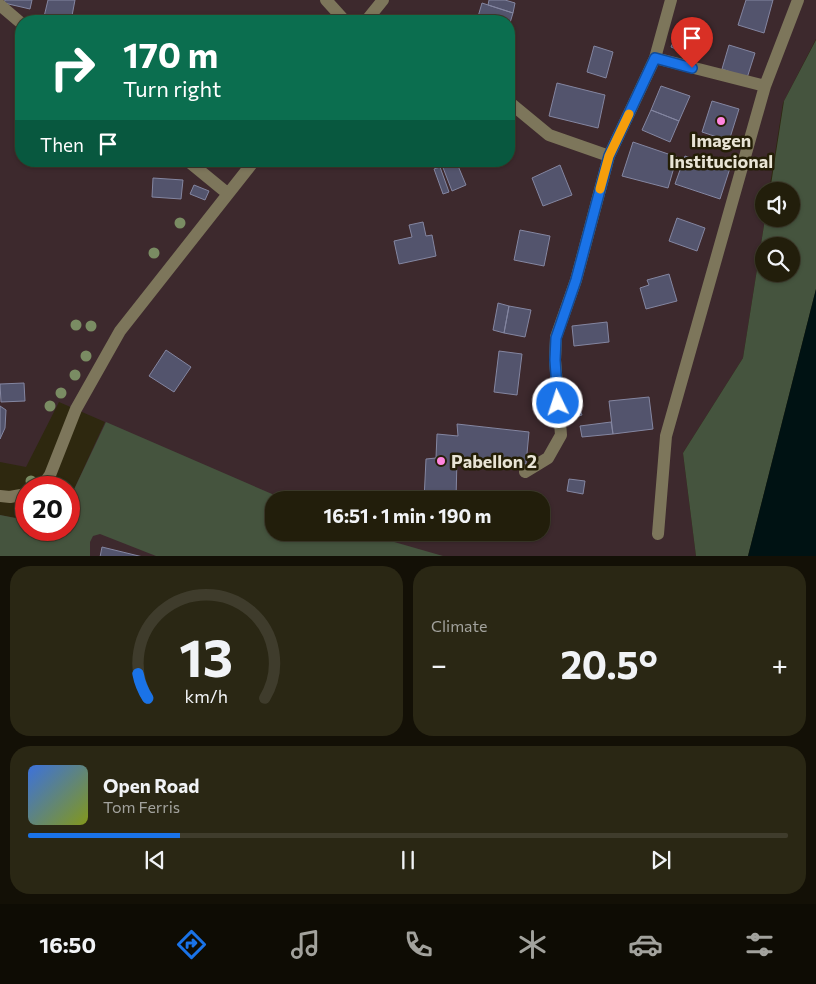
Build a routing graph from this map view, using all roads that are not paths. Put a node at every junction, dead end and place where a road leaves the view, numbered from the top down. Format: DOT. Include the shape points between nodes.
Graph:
graph roads {
  1 [pos="326,0"];
  2 [pos="384,0"];
  3 [pos="671,0"];
  4 [pos="798,0"];
  5 [pos="0,4"];
  6 [pos="340,15"];
  7 [pos="371,15"];
  8 [pos="15,18"];
  9 [pos="655,58"];
  10 [pos="765,86"];
  11 [pos="515,107"];
  12 [pos="609,156"];
  13 [pos="195,167"];
  14 [pos="249,167"];
  15 [pos="227,194"];
  16 [pos="525,472"];
  17 [pos="49,476"];
  18 [pos="0,496"];
  19 [pos="15,496"];
  20 [pos="658,534"];
  1 -- 6 [label="lane"];
  2 -- 7 [label="lane"];
  3 -- 9 [label="lane"];
  4 -- 10 [label="lane"];
  5 -- 8 [label="lane"];
  9 -- 10 [label="lane"];
  9 -- 12 [label="lane"];
  10 -- 20 [label="lane" via="666,436"];
  11 -- 12 [label="lane" via="549,135"];
  12 -- 16 [label="lane" via="576,280 556,338 561,435 548,458"];
  13 -- 15 [label="lane"];
  14 -- 15 [label="lane"];
  15 -- 17 [label="lane" via="120,330 76,409"];
  18 -- 19 [label="lane"];
}
